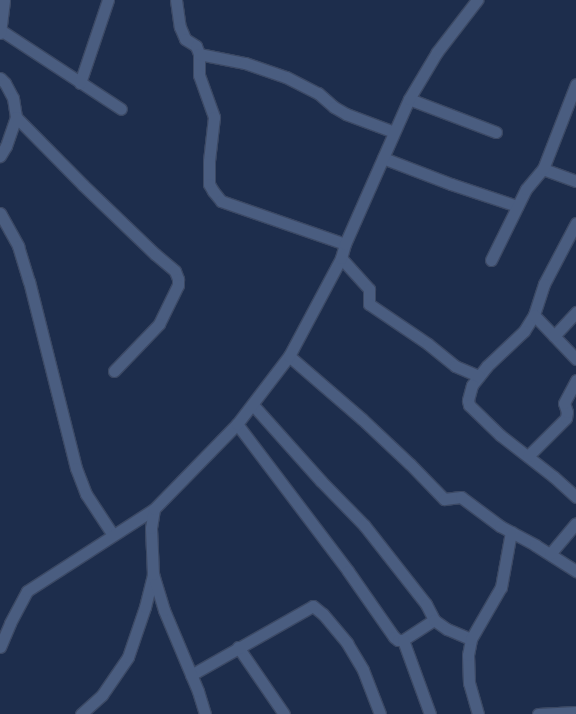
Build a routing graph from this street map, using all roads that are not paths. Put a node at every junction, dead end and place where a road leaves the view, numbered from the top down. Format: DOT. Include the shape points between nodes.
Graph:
graph roads {
  1 [pos="4,0"];
  2 [pos="108,0"];
  3 [pos="176,0"];
  4 [pos="477,0"];
  5 [pos="1,32"];
  6 [pos="199,54"];
  7 [pos="0,78"];
  8 [pos="80,83"];
  9 [pos="576,84"];
  10 [pos="409,99"];
  11 [pos="121,109"];
  12 [pos="16,118"];
  13 [pos="394,132"];
  14 [pos="496,132"];
  15 [pos="0,156"];
  16 [pos="383,158"];
  17 [pos="543,169"];
  18 [pos="576,181"];
  19 [pos="517,206"];
  20 [pos="0,213"];
  21 [pos="576,223"];
  22 [pos="345,244"];
  23 [pos="341,258"];
  24 [pos="491,260"];
  25 [pos="576,312"];
  26 [pos="534,316"];
  27 [pos="554,336"];
  28 [pos="289,356"];
  29 [pos="576,359"];
  30 [pos="114,370"];
  31 [pos="479,376"];
  32 [pos="576,380"];
  33 [pos="253,404"];
  34 [pos="237,424"];
  35 [pos="528,456"];
  36 [pos="576,497"];
  37 [pos="154,509"];
  38 [pos="576,523"];
  39 [pos="511,532"];
  40 [pos="113,536"];
  41 [pos="550,554"];
  42 [pos="576,571"];
  43 [pos="153,574"];
  44 [pos="434,620"];
  45 [pos="471,639"];
  46 [pos="403,640"];
  47 [pos="0,647"];
  48 [pos="238,647"];
  49 [pos="191,675"];
  50 [pos="576,712"];
  51 [pos="81,714"];
  52 [pos="205,714"];
  53 [pos="284,714"];
  54 [pos="380,714"];
  55 [pos="430,714"];
  56 [pos="478,714"];
  57 [pos="538,714"];
  1 -- 5 [label="street"];
  2 -- 8 [label="street"];
  3 -- 6 [label="street" via="180,27 185,39 196,46"];
  4 -- 10 [label="street" via="437,52"];
  5 -- 8 [label="street"];
  6 -- 13 [label="street" via="245,63 286,77 318,93 346,114"];
  6 -- 22 [label="street" via="199,75 214,117 209,161 209,184 213,192 222,201"];
  7 -- 12 [label="street" via="13,98"];
  8 -- 11 [label="street"];
  9 -- 17 [label="street"];
  10 -- 13 [label="street"];
  10 -- 14 [label="street"];
  12 -- 15 [label="street"];
  12 -- 30 [label="street" via="175,271 178,285 159,324"];
  13 -- 16 [label="street"];
  16 -- 19 [label="street"];
  16 -- 22 [label="street"];
  17 -- 18 [label="street"];
  17 -- 19 [label="street" via="526,189"];
  19 -- 24 [label="street"];
  20 -- 40 [label="street" via="18,246 29,281 76,468 86,494"];
  21 -- 26 [label="street" via="544,284"];
  22 -- 23 [label="street"];
  23 -- 28 [label="street"];
  23 -- 31 [label="street" via="369,289 369,304 428,344 455,366"];
  25 -- 27 [label="street"];
  26 -- 27 [label="street"];
  26 -- 31 [label="street" via="524,331"];
  27 -- 29 [label="street"];
  28 -- 33 [label="street"];
  28 -- 39 [label="street" via="362,419 444,499 461,497"];
  31 -- 35 [label="street" via="468,394 469,405 500,435"];
  32 -- 35 [label="street" via="564,403 566,418"];
  33 -- 34 [label="street"];
  33 -- 44 [label="street" via="321,481 364,524 426,604"];
  34 -- 37 [label="street"];
  34 -- 46 [label="street" via="348,571 394,637"];
  35 -- 36 [label="street"];
  37 -- 40 [label="street"];
  37 -- 43 [label="street" via="151,528"];
  38 -- 41 [label="street"];
  39 -- 41 [label="street"];
  39 -- 45 [label="street" via="501,587"];
  40 -- 47 [label="street" via="27,591"];
  41 -- 42 [label="street"];
  43 -- 49 [label="street" via="164,610"];
  43 -- 51 [label="street" via="128,657 102,695"];
  44 -- 45 [label="street" via="447,629"];
  44 -- 46 [label="street"];
  45 -- 56 [label="street" via="468,655 469,683"];
  46 -- 55 [label="street"];
  48 -- 49 [label="street"];
  48 -- 53 [label="street"];
  48 -- 54 [label="street" via="313,606 347,643 363,670"];
  49 -- 52 [label="street"];
  50 -- 57 [label="street"];
}
